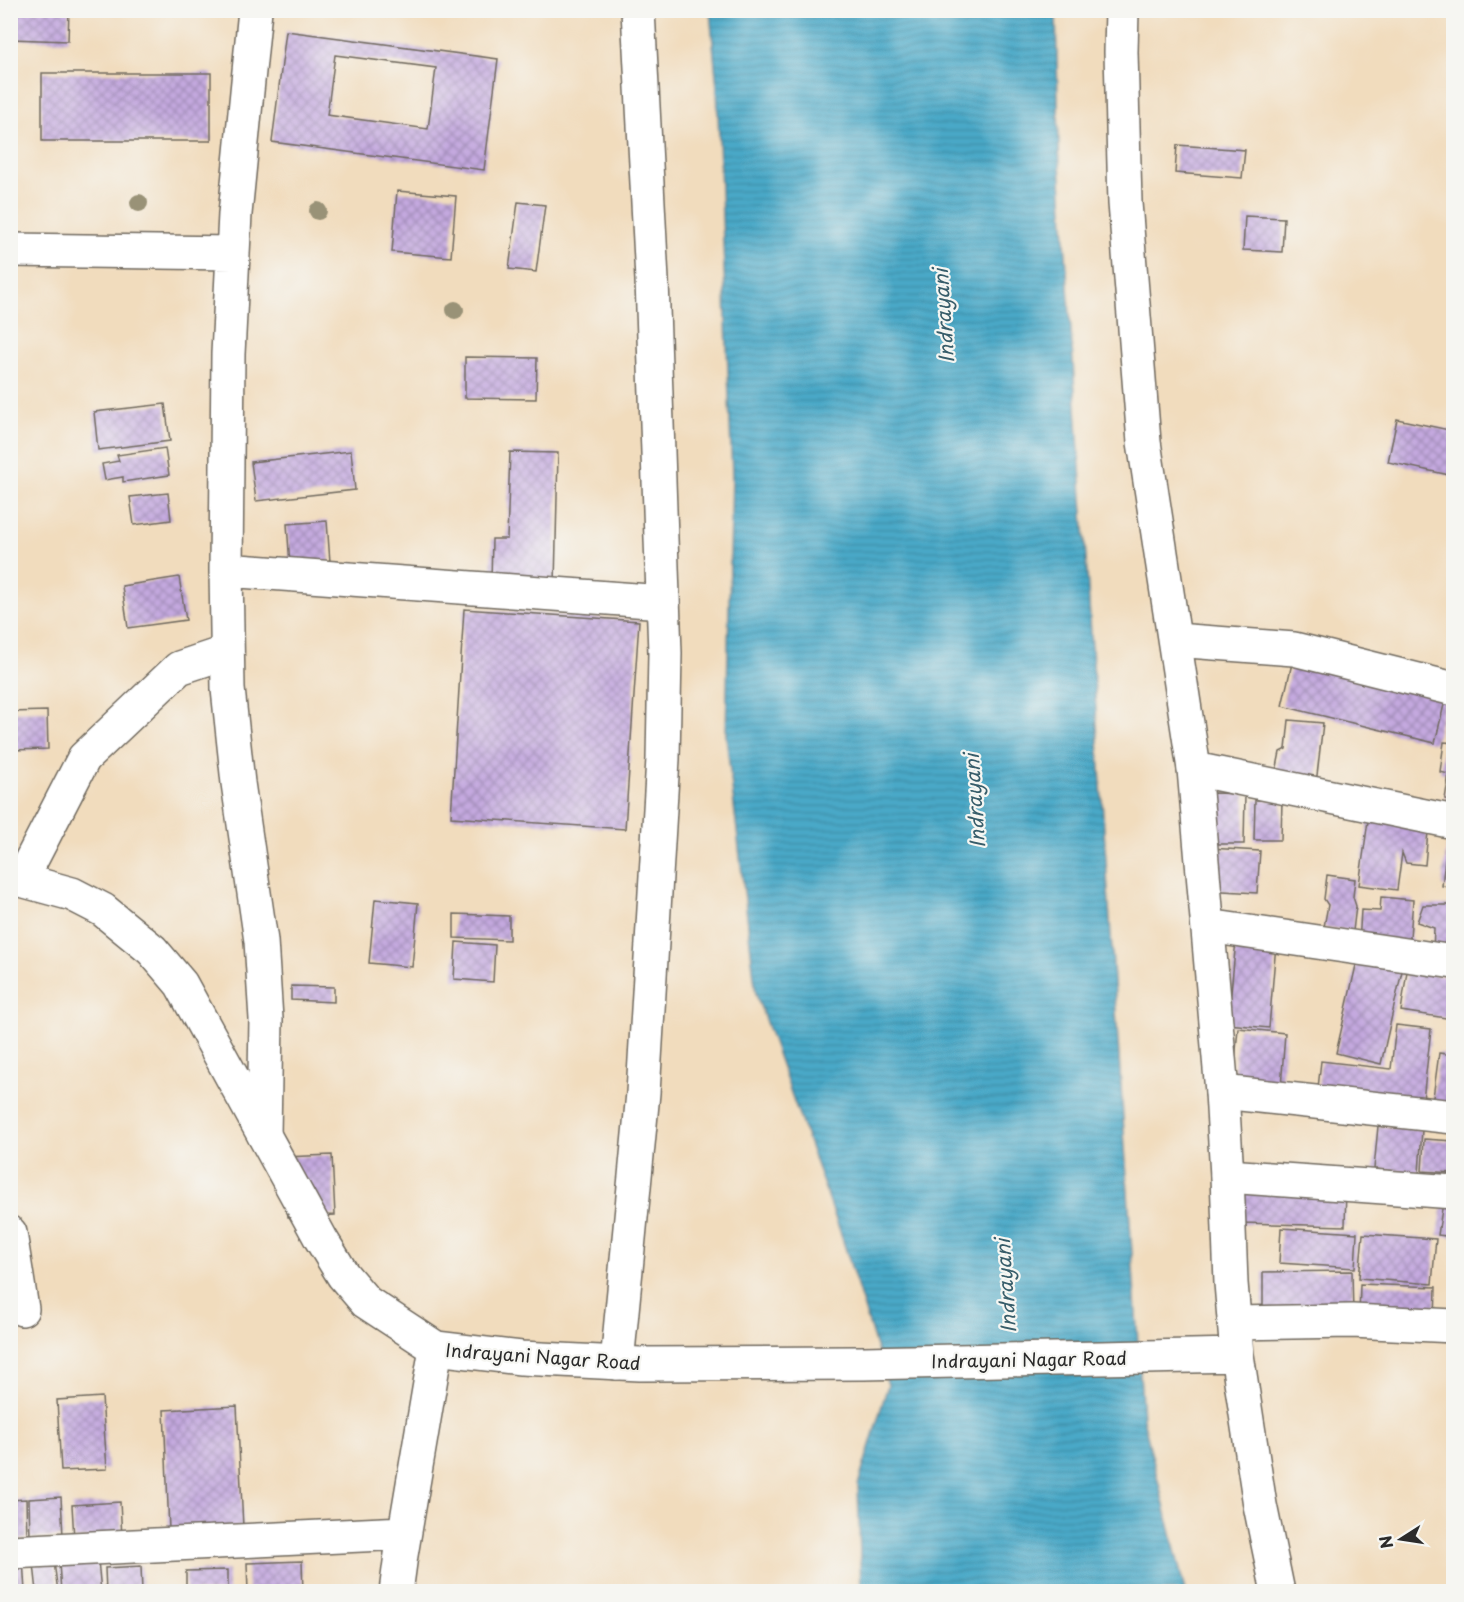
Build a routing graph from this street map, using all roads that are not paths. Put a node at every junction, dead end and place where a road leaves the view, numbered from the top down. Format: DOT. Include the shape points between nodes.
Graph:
graph roads {
  1 [pos="255,10"];
  2 [pos="638,10"];
  3 [pos="1122,10"];
  4 [pos="10,249"];
  5 [pos="233,253"];
  6 [pos="226,570"];
  7 [pos="663,602"];
  8 [pos="1175,640"];
  9 [pos="227,652"];
  10 [pos="1454,689"];
  11 [pos="1194,769"];
  12 [pos="1454,822"];
  13 [pos="16,880"];
  14 [pos="1208,926"];
  15 [pos="1454,962"];
  16 [pos="1222,1092"];
  17 [pos="1454,1117"];
  18 [pos="264,1135"];
  19 [pos="1227,1176"];
  20 [pos="1454,1192"];
  21 [pos="10,1233"];
  22 [pos="22,1309"];
  23 [pos="1454,1326"];
  24 [pos="1236,1339"];
  25 [pos="436,1348"];
  26 [pos="628,1364"];
  27 [pos="405,1533"];
  28 [pos="10,1552"];
  29 [pos="396,1592"];
  30 [pos="1278,1592"];
  1 -- 5 [label="street"];
  2 -- 7 [label="street"];
  3 -- 8 [label="street" via="1125,203 1140,398"];
  4 -- 5 [label="street"];
  5 -- 6 [label="street"];
  6 -- 7 [label="street"];
  6 -- 9 [label="street"];
  7 -- 26 [label="street" via="662,782"];
  8 -- 10 [label="street" via="1294,649"];
  8 -- 11 [label="street"];
  9 -- 13 [label="street" via="179,668 84,758"];
  9 -- 18 [label="street" via="238,783 261,941 266,1019"];
  11 -- 12 [label="street"];
  11 -- 14 [label="street"];
  13 -- 18 [label="street, Indrayani Nagar Road" via="72,894 103,910 153,950 181,984"];
  14 -- 15 [label="street"];
  14 -- 16 [label="street"];
  16 -- 17 [label="street"];
  16 -- 19 [label="street"];
  18 -- 25 [label="street, Indrayani Nagar Road" via="343,1275 366,1302"];
  19 -- 20 [label="street"];
  19 -- 24 [label="street"];
  21 -- 22 [label="street"];
  23 -- 24 [label="street, Indrayani Nagar Road" via="1352,1321"];
  24 -- 26 [label="street, Indrayani Nagar Road" via="1194,1354 864,1363"];
  24 -- 30 [label="street" via="1260,1504"];
  25 -- 26 [label="street, Indrayani Nagar Road"];
  25 -- 27 [label="street"];
  27 -- 28 [label="street"];
  27 -- 29 [label="street"];
}
